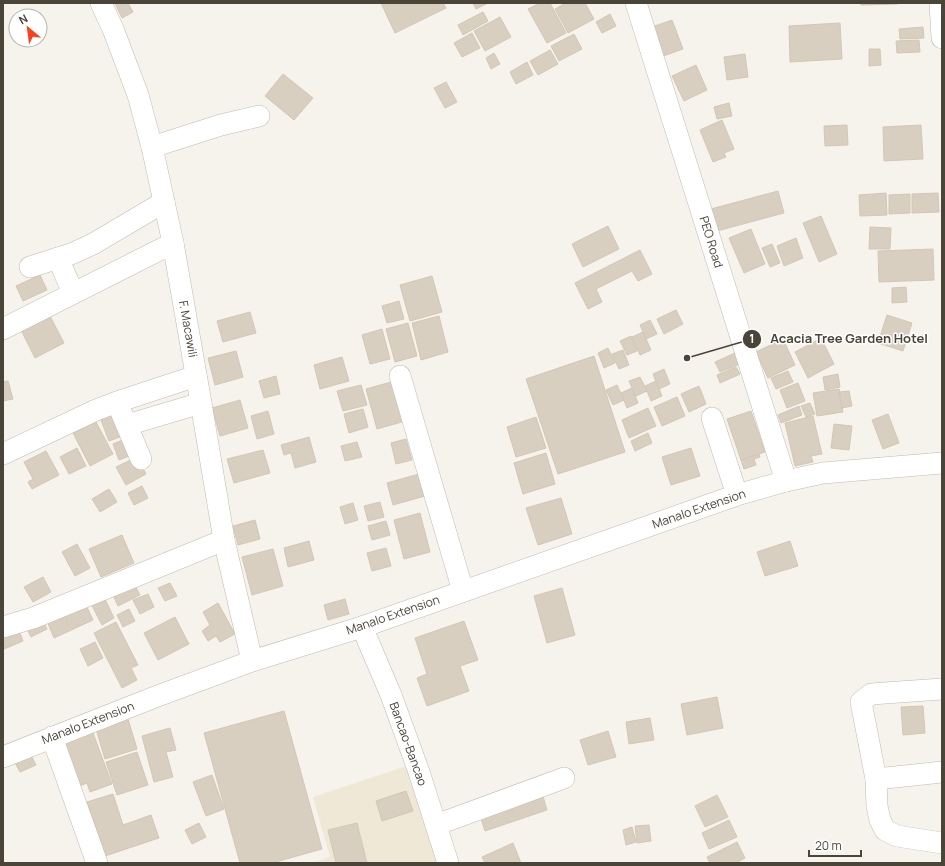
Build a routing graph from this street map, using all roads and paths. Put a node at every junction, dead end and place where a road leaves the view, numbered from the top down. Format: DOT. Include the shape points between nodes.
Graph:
graph roads {
  1 [pos="101,3"];
  2 [pos="636,3"];
  3 [pos="940,3"];
  4 [pos="942,38"];
  5 [pos="259,116"];
  6 [pos="152,147"];
  7 [pos="164,202"];
  8 [pos="173,243"];
  9 [pos="58,258"];
  10 [pos="30,268"];
  11 [pos="73,293"];
  12 [pos="3,329"];
  13 [pos="196,376"];
  14 [pos="400,376"];
  15 [pos="117,402"];
  16 [pos="201,403"];
  17 [pos="712,418"];
  18 [pos="127,425"];
  19 [pos="3,454"];
  20 [pos="141,459"];
  21 [pos="942,463"];
  22 [pos="786,481"];
  23 [pos="738,495"];
  24 [pos="224,540"];
  25 [pos="463,591"];
  26 [pos="3,627"];
  27 [pos="362,627"];
  28 [pos="252,662"];
  29 [pos="942,689"];
  30 [pos="52,737"];
  31 [pos="3,757"];
  32 [pos="942,772"];
  33 [pos="564,778"];
  34 [pos="876,778"];
  35 [pos="436,825"];
  36 [pos="942,842"];
  37 [pos="97,863"];
  38 [pos="448,863"];
  1 -- 6 [label="street, F. Macawili" via="138,95"];
  2 -- 22 [label="street, PEO Road"];
  3 -- 4 [label="street"];
  5 -- 6 [label="street"];
  6 -- 7 [label="street, F. Macawili"];
  7 -- 8 [label="street, F. Macawili"];
  7 -- 9 [label="street" via="93,244"];
  8 -- 11 [label="street"];
  8 -- 13 [label="street, F. Macawili"];
  9 -- 10 [label="street"];
  9 -- 11 [label="street"];
  11 -- 12 [label="street"];
  13 -- 15 [label="street"];
  13 -- 16 [label="street, F. Macawili"];
  14 -- 25 [label="street"];
  15 -- 18 [label="street"];
  15 -- 19 [label="street"];
  16 -- 18 [label="street"];
  16 -- 24 [label="street, F. Macawili"];
  17 -- 23 [label="street"];
  18 -- 20 [label="street"];
  21 -- 22 [label="street, Manalo Extension" via="823,473"];
  22 -- 23 [label="street, Manalo Extension"];
  23 -- 25 [label="street, Manalo Extension"];
  24 -- 26 [label="street" via="33,618"];
  24 -- 28 [label="street, F. Macawili"];
  25 -- 27 [label="street, Manalo Extension"];
  27 -- 28 [label="street, Manalo Extension"];
  27 -- 35 [label="street, Bancao-Bancao" via="391,695"];
  28 -- 30 [label="street, Manalo Extension"];
  29 -- 34 [label="street" via="871,694 861,702"];
  30 -- 31 [label="street, Manalo Extension"];
  30 -- 37 [label="street"];
  32 -- 34 [label="street"];
  33 -- 35 [label="street"];
  34 -- 36 [label="street" via="877,806 885,830 897,836"];
  35 -- 38 [label="street, Bancao-Bancao"];
}
